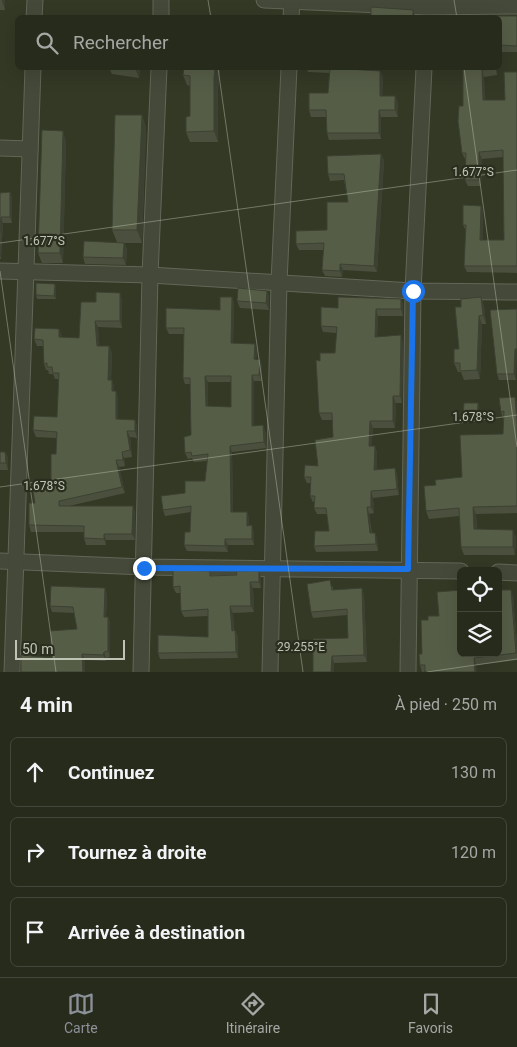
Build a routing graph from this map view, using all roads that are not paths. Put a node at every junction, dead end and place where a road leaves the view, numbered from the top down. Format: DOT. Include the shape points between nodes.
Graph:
graph roads {
  1 [pos="35,0"];
  2 [pos="161,0"];
  3 [pos="264,0"];
  4 [pos="292,1"];
  5 [pos="517,6"];
  6 [pos="427,8"];
  7 [pos="34,15"];
  8 [pos="161,15"];
  9 [pos="291,15"];
  10 [pos="33,70"];
  11 [pos="159,70"];
  12 [pos="289,70"];
  13 [pos="424,70"];
  14 [pos="0,148"];
  15 [pos="30,149"];
  16 [pos="0,271"];
  17 [pos="26,272"];
  18 [pos="150,274"];
  19 [pos="279,282"];
  20 [pos="413,291"];
  21 [pos="517,292"];
  22 [pos="0,561"];
  23 [pos="16,561"];
  24 [pos="144,568"];
  25 [pos="408,569"];
  26 [pos="274,570"];
  27 [pos="457,571"];
  28 [pos="502,572"];
  29 [pos="517,573"];
  30 [pos="12,672"];
  31 [pos="141,672"];
  32 [pos="270,672"];
  33 [pos="408,672"];
  1 -- 7 [label="street"];
  2 -- 8 [label="street"];
  3 -- 4 [label="street"];
  4 -- 6 [label="street"];
  4 -- 9 [label="street"];
  5 -- 6 [label="street"];
  10 -- 15 [label="street"];
  11 -- 18 [label="street"];
  12 -- 19 [label="street"];
  13 -- 20 [label="street"];
  14 -- 15 [label="street"];
  15 -- 17 [label="street"];
  16 -- 17 [label="street"];
  17 -- 18 [label="street"];
  17 -- 23 [label="street"];
  18 -- 19 [label="street"];
  18 -- 24 [label="street"];
  19 -- 20 [label="street"];
  19 -- 26 [label="street"];
  20 -- 21 [label="street"];
  20 -- 25 [label="street"];
  22 -- 23 [label="street"];
  23 -- 24 [label="street"];
  23 -- 30 [label="street"];
  24 -- 26 [label="street"];
  24 -- 31 [label="street"];
  25 -- 26 [label="street"];
  25 -- 27 [label="street"];
  25 -- 33 [label="street"];
  26 -- 32 [label="street"];
  28 -- 29 [label="street"];
}
